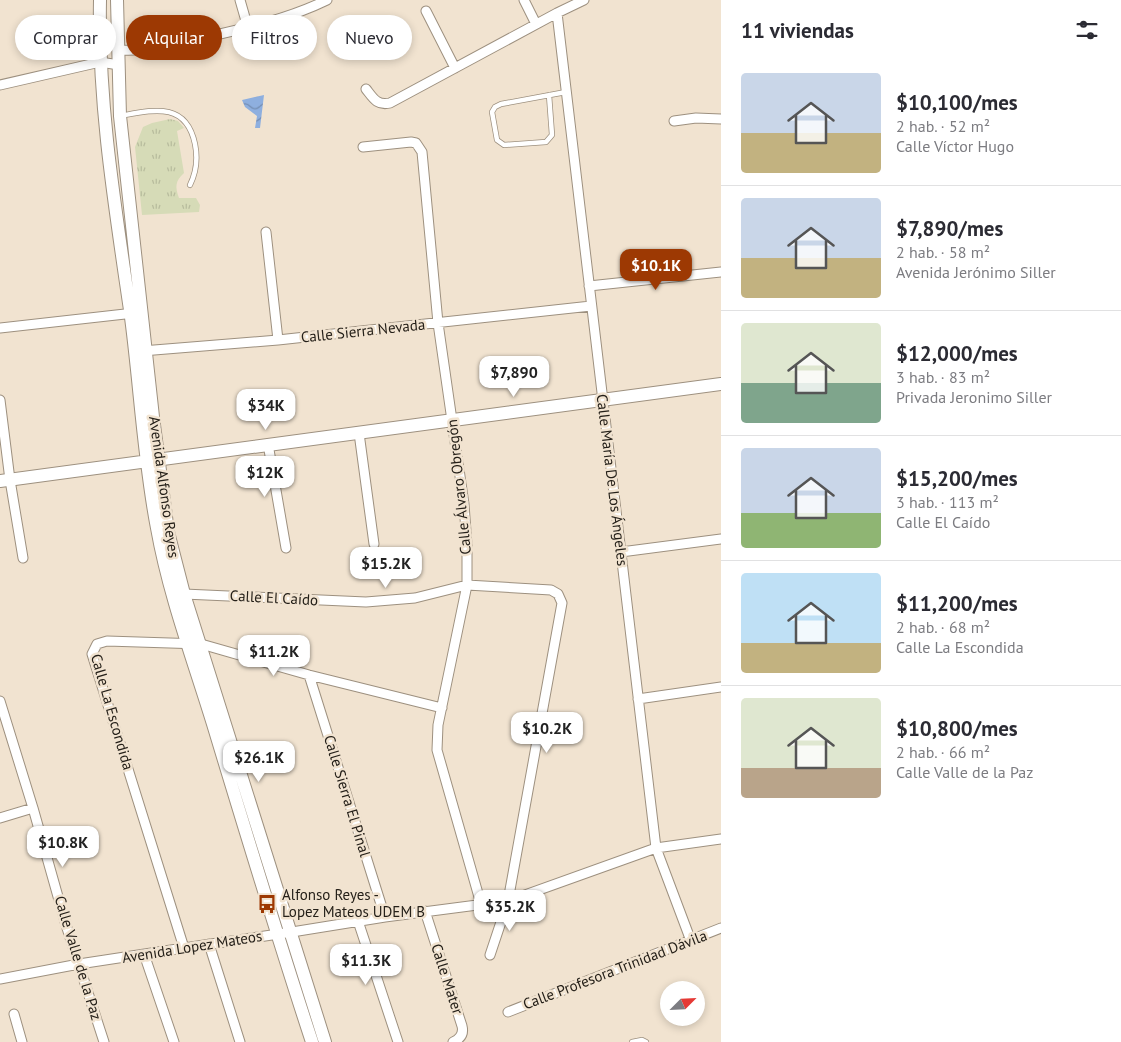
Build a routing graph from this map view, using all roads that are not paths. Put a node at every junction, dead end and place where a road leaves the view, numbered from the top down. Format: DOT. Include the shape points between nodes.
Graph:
graph roads {
  1 [pos="100,0"];
  2 [pos="117,0"];
  3 [pos="240,0"];
  4 [pos="327,0"];
  5 [pos="524,0"];
  6 [pos="584,0"];
  7 [pos="426,11"];
  8 [pos="557,13"];
  9 [pos="244,15"];
  10 [pos="290,15"];
  11 [pos="536,24"];
  12 [pos="232,32"];
  13 [pos="119,50"];
  14 [pos="100,62"];
  15 [pos="119,66"];
  16 [pos="455,68"];
  17 [pos="0,85"];
  18 [pos="366,89"];
  19 [pos="566,92"];
  20 [pos="548,95"];
  21 [pos="120,116"];
  22 [pos="721,120"];
  23 [pos="674,121"];
  24 [pos="363,147"];
  25 [pos="190,185"];
  26 [pos="266,232"];
  27 [pos="721,272"];
  28 [pos="589,286"];
  29 [pos="591,306"];
  30 [pos="136,312"];
  31 [pos="438,323"];
  32 [pos="0,328"];
  33 [pos="278,340"];
  34 [pos="140,352"];
  35 [pos="721,384"];
  36 [pos="0,400"];
  37 [pos="602,400"];
  38 [pos="453,420"];
  39 [pos="359,433"];
  40 [pos="268,444"];
  41 [pos="152,462"];
  42 [pos="5,481"];
  43 [pos="721,539"];
  44 [pos="374,544"];
  45 [pos="286,548"];
  46 [pos="621,552"];
  47 [pos="23,558"];
  48 [pos="467,585"];
  49 [pos="184,594"];
  50 [pos="195,644"];
  51 [pos="310,675"];
  52 [pos="721,687"];
  53 [pos="638,699"];
  54 [pos="0,702"];
  55 [pos="442,708"];
  56 [pos="9,730"];
  57 [pos="0,734"];
  58 [pos="33,808"];
  59 [pos="0,818"];
  60 [pos="721,839"];
  61 [pos="656,848"];
  62 [pos="508,901"];
  63 [pos="481,904"];
  64 [pos="425,911"];
  65 [pos="385,917"];
  66 [pos="358,921"];
  67 [pos="721,928"];
  68 [pos="292,932"];
  69 [pos="276,934"];
  70 [pos="691,941"];
  71 [pos="209,944"];
  72 [pos="184,948"];
  73 [pos="144,954"];
  74 [pos="490,955"];
  75 [pos="78,964"];
  76 [pos="0,979"];
  77 [pos="508,1012"];
  78 [pos="14,1014"];
  79 [pos="22,1042"];
  80 [pos="104,1042"];
  81 [pos="174,1042"];
  82 [pos="240,1042"];
  83 [pos="312,1042"];
  84 [pos="325,1042"];
  85 [pos="398,1042"];
  86 [pos="453,1042"];
  87 [pos="632,1042"];
  88 [pos="646,1042"];
  1 -- 14 [label="main road, Avenida Alfonso Reyes"];
  2 -- 13 [label="main road, Avenida Alfonso Reyes"];
  3 -- 9 [label="street"];
  4 -- 10 [label="street"];
  5 -- 11 [label="street"];
  6 -- 8 [label="street"];
  7 -- 16 [label="street"];
  8 -- 11 [label="street"];
  8 -- 19 [label="street, Calle María De Los Ángeles"];
  11 -- 16 [label="street"];
  12 -- 13 [label="street" via="152,49"];
  13 -- 15 [label="main road, Avenida Alfonso Reyes"];
  14 -- 15 [label="street"];
  14 -- 17 [label="street"];
  14 -- 30 [label="main road, Avenida Alfonso Reyes" via="112,189"];
  15 -- 21 [label="main road, Avenida Alfonso Reyes"];
  16 -- 18 [label="street" via="382,105"];
  19 -- 20 [label="lane"];
  19 -- 28 [label="street, Calle María De Los Ángeles"];
  20 -- 20 [label="lane" via="495,107 492,112 497,140 504,145 546,142 552,135"];
  21 -- 25 [label="lane" via="154,110 181,116 190,128 197,156 195,175"];
  21 -- 30 [label="main road, Avenida Alfonso Reyes"];
  22 -- 23 [label="street" via="696,118"];
  24 -- 31 [label="street, Calle Álvaro Obregón" via="411,142 416,143 422,152"];
  26 -- 33 [label="street"];
  27 -- 28 [label="street"];
  28 -- 29 [label="street, Calle María De Los Ángeles"];
  29 -- 31 [label="street, Calle Sierra Nevada"];
  29 -- 37 [label="street, Calle María De Los Ángeles"];
  30 -- 32 [label="street"];
  30 -- 34 [label="main road, Avenida Alfonso Reyes"];
  31 -- 33 [label="street, Calle Sierra Nevada"];
  31 -- 38 [label="street, Calle Álvaro Obregón"];
  33 -- 34 [label="street, Calle Sierra Nevada"];
  34 -- 41 [label="main road, Avenida Alfonso Reyes"];
  35 -- 37 [label="main road"];
  36 -- 42 [label="street"];
  37 -- 38 [label="main road"];
  37 -- 46 [label="street, Calle María De Los Ángeles"];
  38 -- 39 [label="main road"];
  38 -- 48 [label="street, Calle Álvaro Obregón" via="464,504"];
  39 -- 40 [label="main road"];
  39 -- 44 [label="street"];
  40 -- 41 [label="main road"];
  40 -- 45 [label="street"];
  41 -- 42 [label="main road"];
  41 -- 49 [label="main road, Avenida Alfonso Reyes"];
  41 -- 50 [label="main road, Avenida Alfonso Reyes" via="163,556"];
  42 -- 47 [label="street"];
  43 -- 46 [label="street"];
  46 -- 53 [label="street, Calle María De Los Ángeles"];
  48 -- 49 [label="street, Calle El Caído" via="415,598 366,602"];
  48 -- 55 [label="street, Calle Álvaro Obregón"];
  48 -- 62 [label="street, Calle El Caído" via="551,590 558,594 562,603"];
  49 -- 50 [label="main road, Avenida Alfonso Reyes"];
  50 -- 51 [label="street, Calle La Escondida"];
  50 -- 68 [label="main road, Avenida Alfonso Reyes"];
  50 -- 69 [label="main road, Avenida Alfonso Reyes"];
  50 -- 72 [label="street, Calle La Escondida" via="107,641 97,644 92,654"];
  51 -- 55 [label="street, Calle La Escondida"];
  51 -- 65 [label="street, Calle Sierra El Pinal"];
  52 -- 53 [label="street"];
  53 -- 61 [label="street, Calle María De Los Ángeles"];
  54 -- 56 [label="street, Calle Valle de la Paz"];
  55 -- 63 [label="street, Calle Álvaro Obregón" via="437,750"];
  56 -- 57 [label="street"];
  56 -- 58 [label="street, Calle Valle de la Paz"];
  58 -- 59 [label="street"];
  58 -- 75 [label="street, Calle Valle de la Paz"];
  60 -- 61 [label="street, Avenida Lopez Mateos"];
  61 -- 62 [label="street, Avenida Lopez Mateos"];
  61 -- 70 [label="street, Calle María De Los Ángeles"];
  62 -- 63 [label="street, Avenida Lopez Mateos"];
  62 -- 74 [label="street"];
  63 -- 64 [label="street, Avenida Lopez Mateos"];
  64 -- 65 [label="street, Avenida Lopez Mateos"];
  64 -- 86 [label="street, Calle Mater" via="462,1026 460,1038"];
  65 -- 66 [label="street, Avenida Lopez Mateos"];
  66 -- 68 [label="street, Avenida Lopez Mateos"];
  66 -- 85 [label="street"];
  67 -- 70 [label="street, Calle Profesora Trinidad Dávila"];
  68 -- 69 [label="street, Avenida Lopez Mateos"];
  68 -- 84 [label="main road, Avenida Alfonso Reyes"];
  69 -- 71 [label="street, Avenida Lopez Mateos"];
  69 -- 83 [label="main road, Avenida Alfonso Reyes"];
  70 -- 77 [label="street, Calle Profesora Trinidad Dávila"];
  71 -- 72 [label="street, Avenida Lopez Mateos"];
  71 -- 82 [label="street"];
  72 -- 73 [label="street, Avenida Lopez Mateos"];
  73 -- 75 [label="street, Avenida Lopez Mateos"];
  73 -- 81 [label="street"];
  75 -- 76 [label="street, Avenida Lopez Mateos"];
  75 -- 80 [label="street, Calle Valle de la Paz"];
  78 -- 79 [label="street"];
  87 -- 88 [label="lane"];
}
